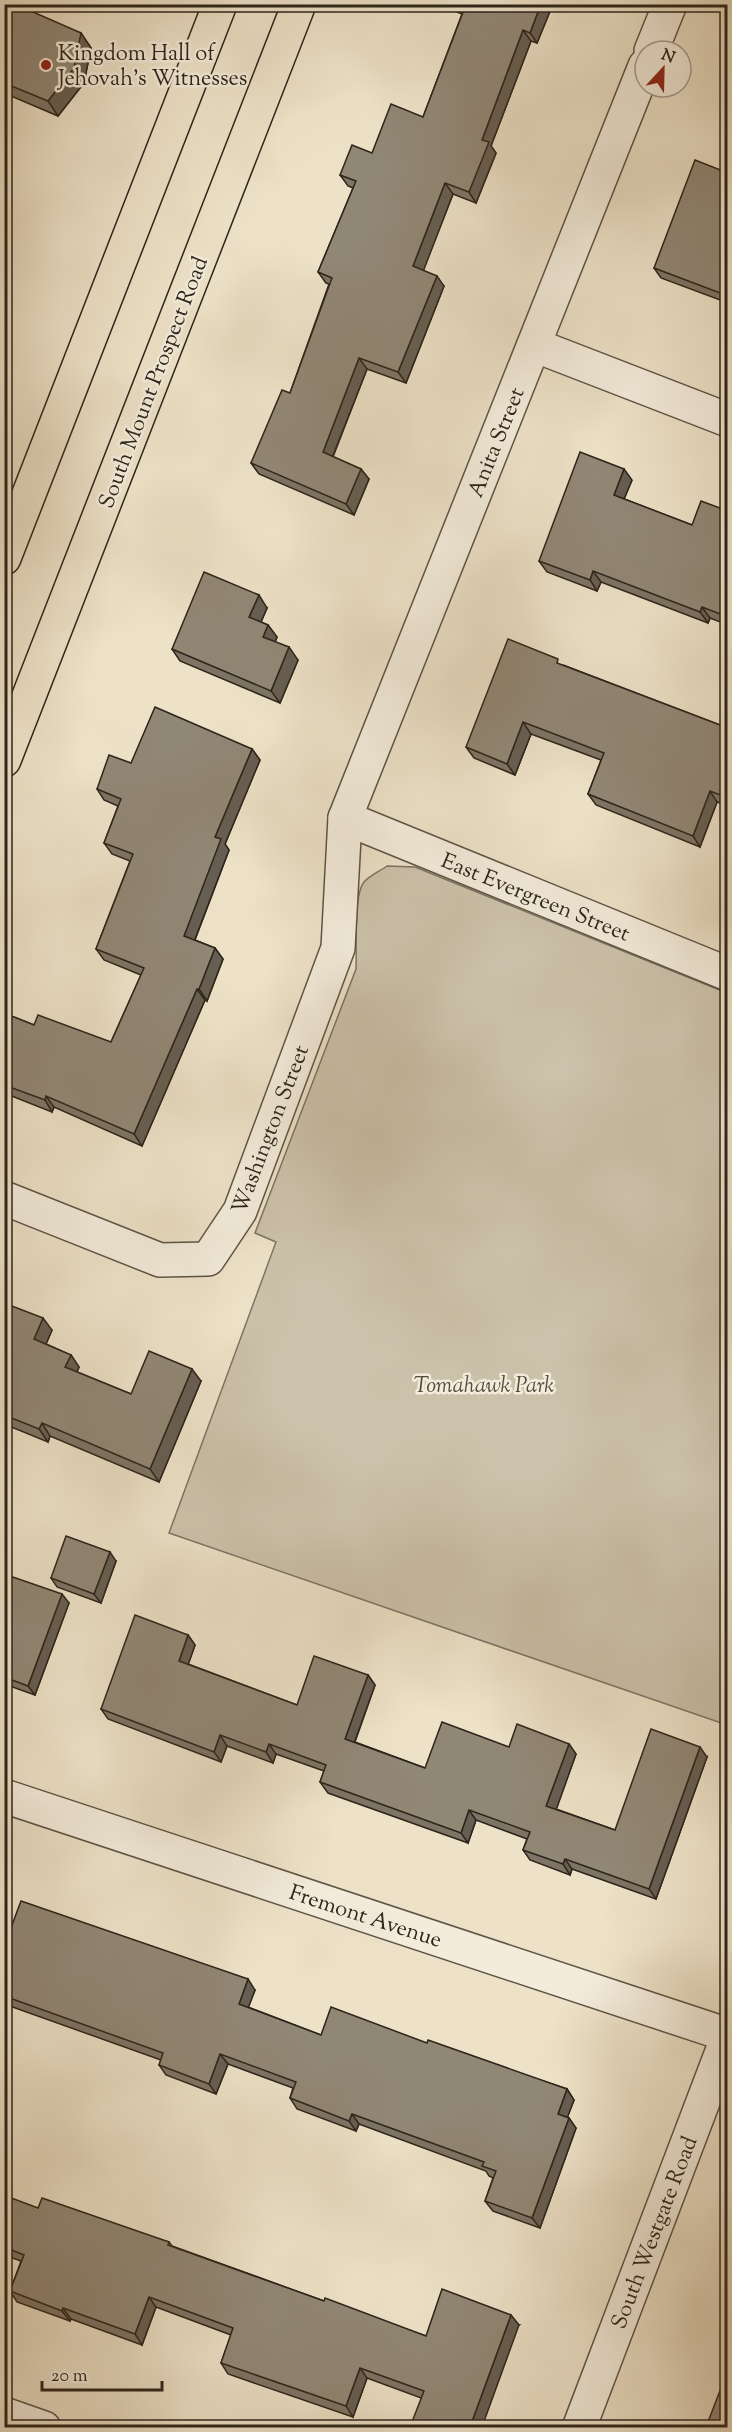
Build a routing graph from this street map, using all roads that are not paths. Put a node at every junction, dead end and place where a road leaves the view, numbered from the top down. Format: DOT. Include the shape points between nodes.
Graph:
graph roads {
  1 [pos="220,4"];
  2 [pos="299,4"];
  3 [pos="669,4"];
  4 [pos="656,39"];
  5 [pos="633,96"];
  6 [pos="534,345"];
  7 [pos="728,420"];
  8 [pos="4,558"];
  9 [pos="4,760"];
  10 [pos="345,818"];
  11 [pos="728,974"];
  12 [pos="4,1198"];
  13 [pos="4,1796"];
  14 [pos="728,2035"];
  15 [pos="4,2414"];
  16 [pos="44,2427"];
  17 [pos="579,2427"];
  1 -- 8 [label="main road"];
  2 -- 9 [label="main road, South Mount Prospect Road"];
  3 -- 4 [label="street"];
  5 -- 6 [label="street, Anita Street"];
  6 -- 7 [label="street"];
  6 -- 10 [label="street, Anita Street"];
  10 -- 11 [label="street, East Evergreen Street"];
  10 -- 12 [label="street, Washington Street" via="338,948 240,1211 208,1259 160,1260"];
  13 -- 14 [label="street, Fremont Avenue"];
  14 -- 17 [label="street, South Westgate Road"];
  15 -- 16 [label="street"];
}
